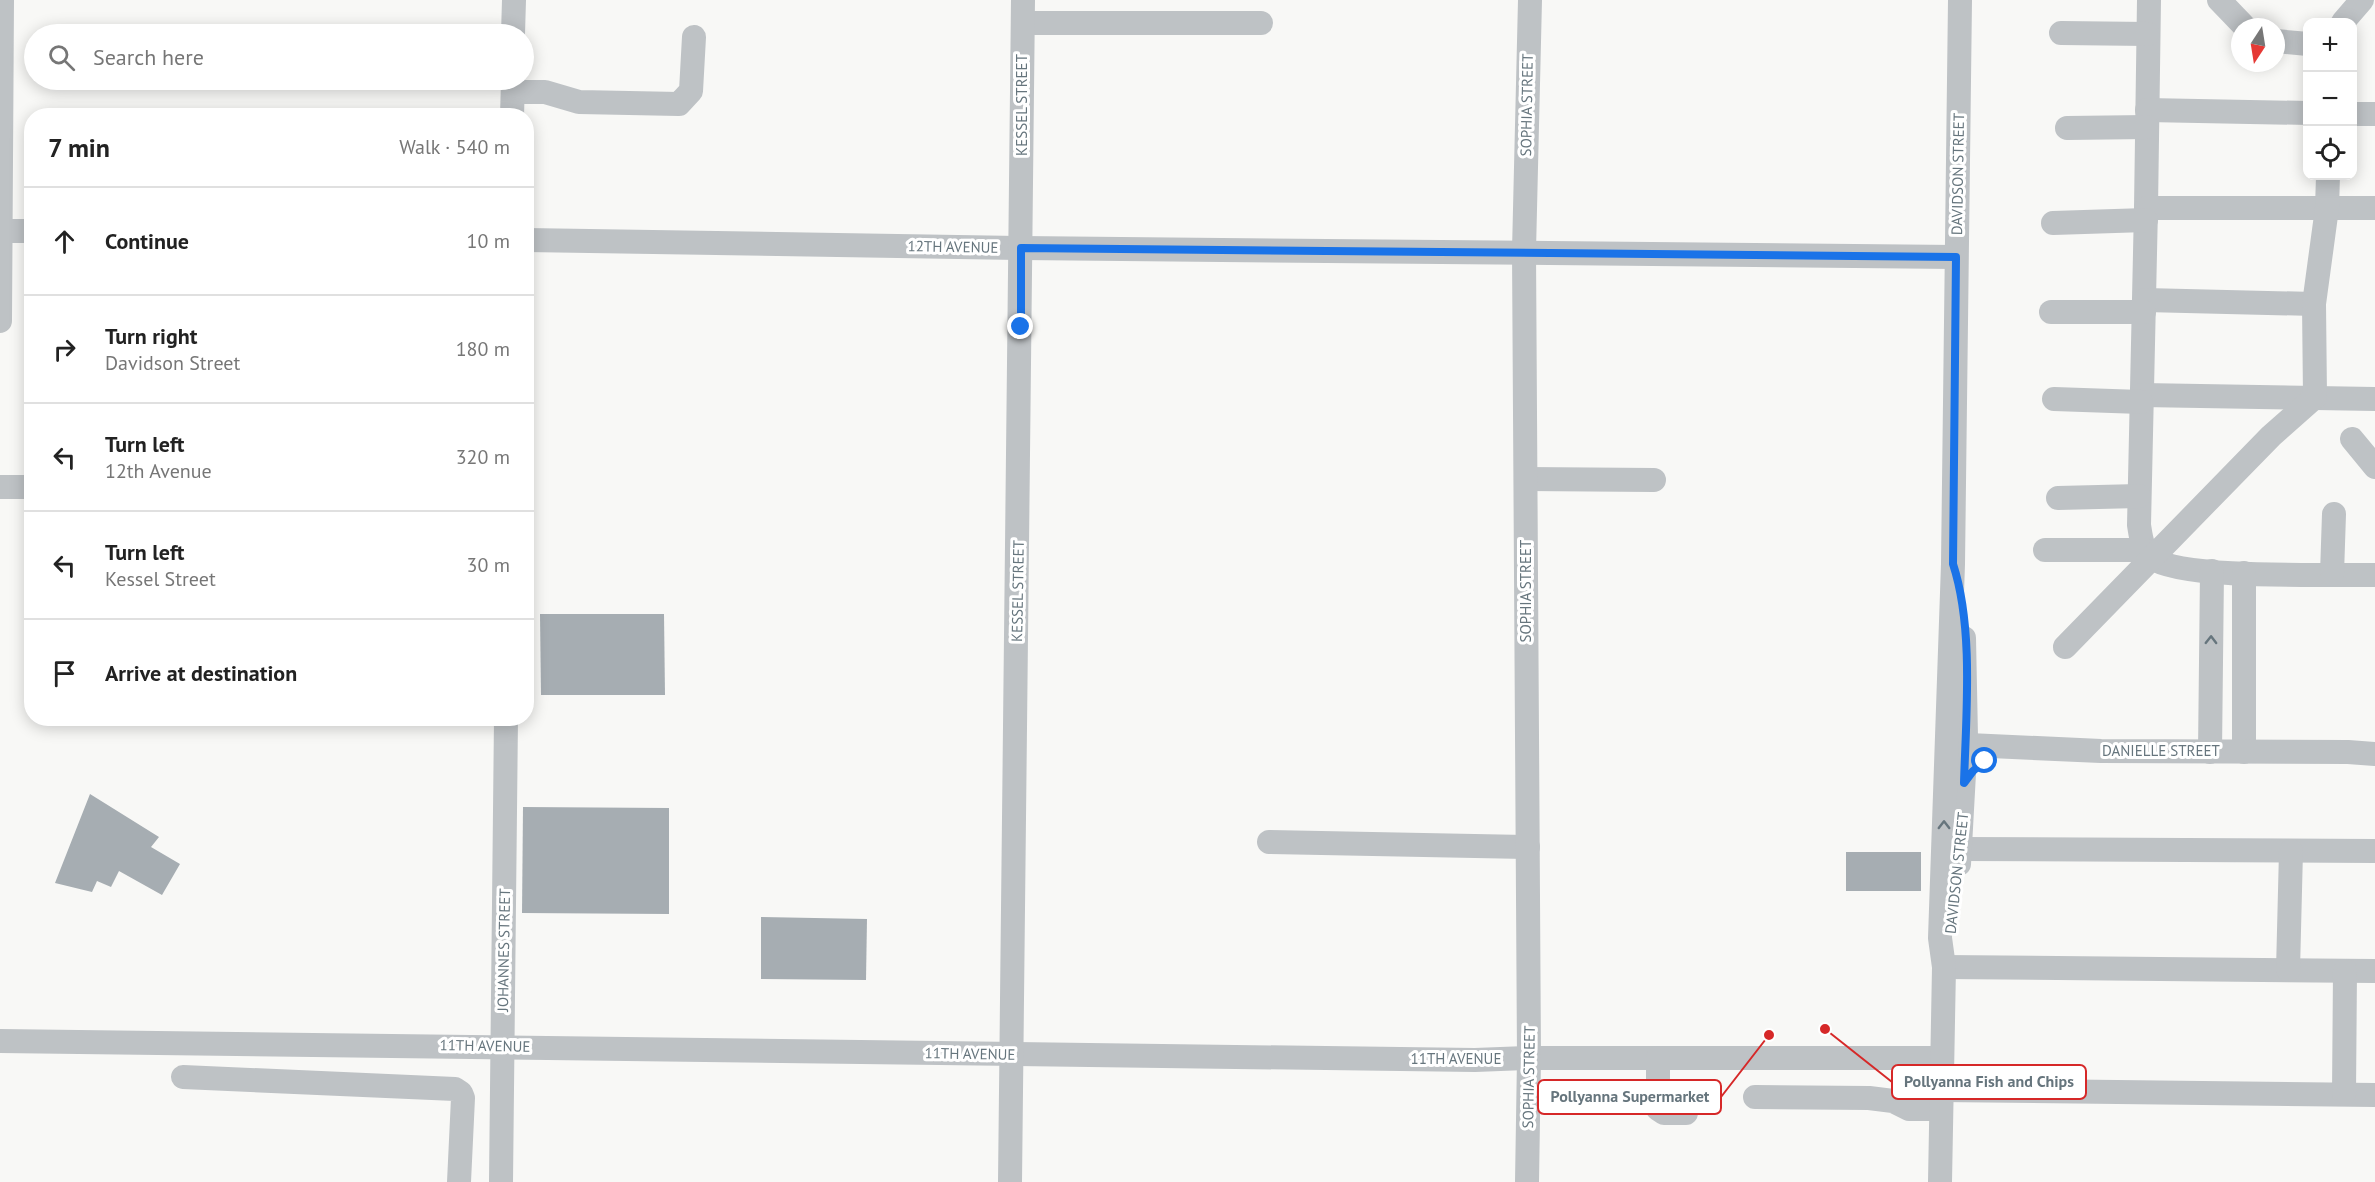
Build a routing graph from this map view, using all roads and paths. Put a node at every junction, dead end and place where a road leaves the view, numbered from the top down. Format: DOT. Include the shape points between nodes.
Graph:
graph roads {
  1 [pos="2,0"];
  2 [pos="514,0"];
  3 [pos="1530,0"];
  4 [pos="1960,0"];
  5 [pos="2149,0"];
  6 [pos="2219,0"];
  7 [pos="2362,0"];
  8 [pos="1023,12"];
  9 [pos="2236,18"];
  10 [pos="2346,18"];
  11 [pos="1261,23"];
  12 [pos="513,24"];
  13 [pos="2061,33"];
  14 [pos="2148,34"];
  15 [pos="694,37"];
  16 [pos="2285,42"];
  17 [pos="2303,44"];
  18 [pos="513,96"];
  19 [pos="2303,113"];
  20 [pos="2357,114"];
  21 [pos="2375,114"];
  22 [pos="2147,119"];
  23 [pos="2067,128"];
  24 [pos="2328,180"];
  25 [pos="2327,208"];
  26 [pos="2375,208"];
  27 [pos="2146,214"];
  28 [pos="2053,222"];
  29 [pos="1,231"];
  30 [pos="24,231"];
  31 [pos="534,240"];
  32 [pos="1021,248"];
  33 [pos="1524,251"];
  34 [pos="1956,257"];
  35 [pos="2314,304"];
  36 [pos="2144,306"];
  37 [pos="2051,312"];
  38 [pos="0,321"];
  39 [pos="2315,397"];
  40 [pos="2142,398"];
  41 [pos="2054,399"];
  42 [pos="2375,399"];
  43 [pos="2352,439"];
  44 [pos="2375,467"];
  45 [pos="1526,479"];
  46 [pos="1654,480"];
  47 [pos="0,487"];
  48 [pos="24,487"];
  49 [pos="2139,496"];
  50 [pos="2058,498"];
  51 [pos="2334,514"];
  52 [pos="2045,550"];
  53 [pos="2148,554"];
  54 [pos="2212,572"];
  55 [pos="2244,573"];
  56 [pos="2332,574"];
  57 [pos="2375,575"];
  58 [pos="2065,646"];
  59 [pos="506,726"];
  60 [pos="1956,744"];
  61 [pos="2101,751"];
  62 [pos="2210,752"];
  63 [pos="2244,752"];
  64 [pos="2375,754"];
  65 [pos="1964,783"];
  66 [pos="1269,842"];
  67 [pos="1528,847"];
  68 [pos="1960,849"];
  69 [pos="2291,851"];
  70 [pos="2375,851"];
  71 [pos="1944,967"];
  72 [pos="2288,970"];
  73 [pos="2344,971"];
  74 [pos="2375,971"];
  75 [pos="0,1041"];
  76 [pos="503,1047"];
  77 [pos="1013,1054"];
  78 [pos="1529,1058"];
  79 [pos="1658,1058"];
  80 [pos="1941,1058"];
  81 [pos="183,1077"];
  82 [pos="2344,1094"];
  83 [pos="2375,1095"];
  84 [pos="1755,1097"];
  85 [pos="1941,1099"];
  86 [pos="1686,1113"];
  87 [pos="459,1182"];
  88 [pos="501,1182"];
  89 [pos="1010,1182"];
  90 [pos="1527,1182"];
  91 [pos="1940,1182"];
  1 -- 29 [label="street"];
  2 -- 12 [label="street"];
  3 -- 33 [label="street, SOPHIA STREET"];
  4 -- 34 [label="street, DAVIDSON STREET"];
  5 -- 14 [label="street"];
  6 -- 9 [label="street"];
  7 -- 10 [label="street"];
  8 -- 11 [label="street"];
  8 -- 32 [label="street, KESSEL STREET"];
  13 -- 14 [label="street"];
  14 -- 22 [label="street"];
  15 -- 18 [label="street" via="691,91 679,104 579,102 544,92"];
  16 -- 17 [label="street"];
  19 -- 22 [label="street"];
  20 -- 21 [label="street"];
  22 -- 23 [label="street"];
  22 -- 27 [label="street"];
  24 -- 25 [label="street"];
  25 -- 26 [label="street"];
  25 -- 27 [label="street"];
  25 -- 35 [label="street"];
  27 -- 28 [label="street"];
  27 -- 36 [label="street"];
  29 -- 30 [label="street"];
  29 -- 38 [label="street"];
  31 -- 32 [label="street, 12TH AVENUE"];
  32 -- 33 [label="street, 12TH AVENUE"];
  32 -- 77 [label="street, KESSEL STREET"];
  33 -- 34 [label="street, 12TH AVENUE"];
  33 -- 45 [label="street, SOPHIA STREET"];
  34 -- 60 [label="street, DAVIDSON STREET"];
  35 -- 36 [label="street"];
  35 -- 39 [label="street"];
  36 -- 37 [label="street"];
  36 -- 40 [label="street"];
  39 -- 40 [label="street"];
  39 -- 42 [label="street"];
  39 -- 53 [label="street"];
  40 -- 41 [label="street"];
  40 -- 49 [label="street"];
  43 -- 44 [label="street"];
  45 -- 46 [label="street"];
  45 -- 67 [label="street, SOPHIA STREET"];
  47 -- 48 [label="street"];
  49 -- 50 [label="street"];
  49 -- 53 [label="street" via="2139,525"];
  51 -- 56 [label="street"];
  52 -- 53 [label="street"];
  53 -- 54 [label="street" via="2179,569"];
  53 -- 58 [label="street"];
  54 -- 55 [label="street"];
  62 -- 54 [label="street, one-way"];
  55 -- 56 [label="street"];
  55 -- 63 [label="street"];
  56 -- 57 [label="street"];
  59 -- 76 [label="street, JOHANNES STREET"];
  60 -- 61 [label="street, DANIELLE STREET"];
  60 -- 65 [label="street, DAVIDSON STREET"];
  71 -- 60 [label="street, DAVIDSON STREET, one-way" via="1940,938"];
  61 -- 62 [label="street, DANIELLE STREET"];
  61 -- 65 [label="street" via="2003,756 1985,761"];
  62 -- 63 [label="street, DANIELLE STREET"];
  63 -- 64 [label="street, DANIELLE STREET"];
  65 -- 68 [label="street, DAVIDSON STREET"];
  66 -- 67 [label="street"];
  67 -- 78 [label="street, SOPHIA STREET"];
  68 -- 69 [label="street"];
  68 -- 71 [label="street, DAVIDSON STREET" via="1951,939"];
  69 -- 70 [label="street"];
  69 -- 72 [label="street"];
  71 -- 72 [label="street"];
  71 -- 80 [label="street, DAVIDSON STREET"];
  72 -- 73 [label="street"];
  73 -- 74 [label="street"];
  73 -- 82 [label="street"];
  75 -- 76 [label="street, 11TH AVENUE"];
  76 -- 77 [label="street, 11TH AVENUE"];
  76 -- 88 [label="street, JOHANNES STREET"];
  77 -- 78 [label="street, 11TH AVENUE"];
  77 -- 89 [label="street, KESSEL STREET"];
  78 -- 79 [label="street, 11TH AVENUE"];
  78 -- 90 [label="street, SOPHIA STREET"];
  79 -- 80 [label="street, 11TH AVENUE"];
  79 -- 86 [label="street" via="1658,1109 1664,1113"];
  80 -- 85 [label="street, DAVIDSON STREET"];
  81 -- 87 [label="street" via="455,1089 463,1098"];
  82 -- 83 [label="street"];
  82 -- 85 [label="street"];
  84 -- 85 [label="street" via="1869,1098 1893,1101 1909,1109"];
  85 -- 91 [label="street, DAVIDSON STREET"];
}
